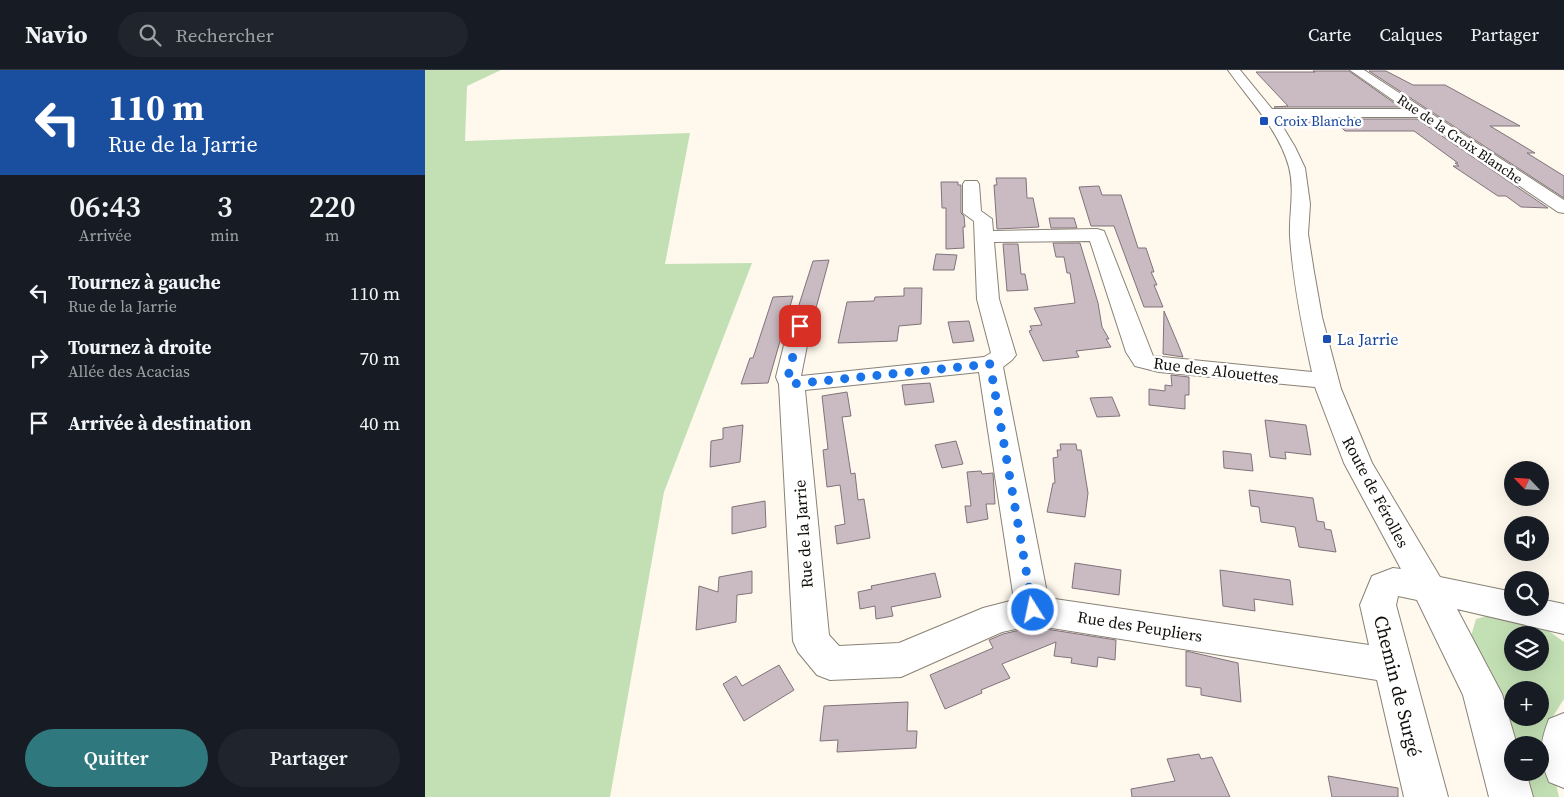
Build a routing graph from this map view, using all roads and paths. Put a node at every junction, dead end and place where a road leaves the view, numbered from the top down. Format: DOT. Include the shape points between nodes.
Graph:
graph roads {
  1 [pos="1234,70"];
  2 [pos="1356,70"];
  3 [pos="1268,112"];
  4 [pos="1420,113"];
  5 [pos="971,184"];
  6 [pos="1564,208"];
  7 [pos="985,237"];
  8 [pos="800,326"];
  9 [pos="990,364"];
  10 [pos="1326,381"];
  11 [pos="792,384"];
  12 [pos="1429,588"];
  13 [pos="1504,605"];
  14 [pos="1033,610"];
  15 [pos="1549,615"];
  16 [pos="1564,619"];
  17 [pos="1392,665"];
  18 [pos="1564,733"];
  19 [pos="1564,767"];
  20 [pos="1426,797"];
  21 [pos="1511,797"];
  1 -- 3 [label="main road, Route de Férolles"];
  2 -- 4 [label="main road, Rue de la Croix Blanche"];
  3 -- 4 [label="main road"];
  3 -- 10 [label="main road, Route de Férolles" via="1297,168 1304,272"];
  4 -- 6 [label="main road, Rue de la Croix Blanche"];
  5 -- 7 [label="main road" via="972,214 983,219"];
  7 -- 9 [label="main road" via="987,299 1004,356"];
  7 -- 10 [label="main road, Rue des Alouettes" via="1097,235 1144,361"];
  8 -- 11 [label="main road" via="788,377"];
  9 -- 11 [label="main road"];
  9 -- 14 [label="main road"];
  10 -- 12 [label="main road, Route de Férolles" via="1358,463"];
  11 -- 14 [label="main road, Rue de la Jarrie" via="811,642 830,663 901,660 996,619"];
  12 -- 13 [label="main road, Chemin de Surgé"];
  12 -- 17 [label="main road, Chemin de Surgé" via="1393,582 1384,586 1378,605"];
  12 -- 21 [label="main road, Route de Férolles" via="1482,694"];
  14 -- 17 [label="main road, Rue des Peupliers"];
  15 -- 16 [label="main road, Chemin de Surgé"];
  17 -- 20 [label="main road, Chemin de Surgé"];
  18 -- 19 [label="main road" via="1561,750"];
}
